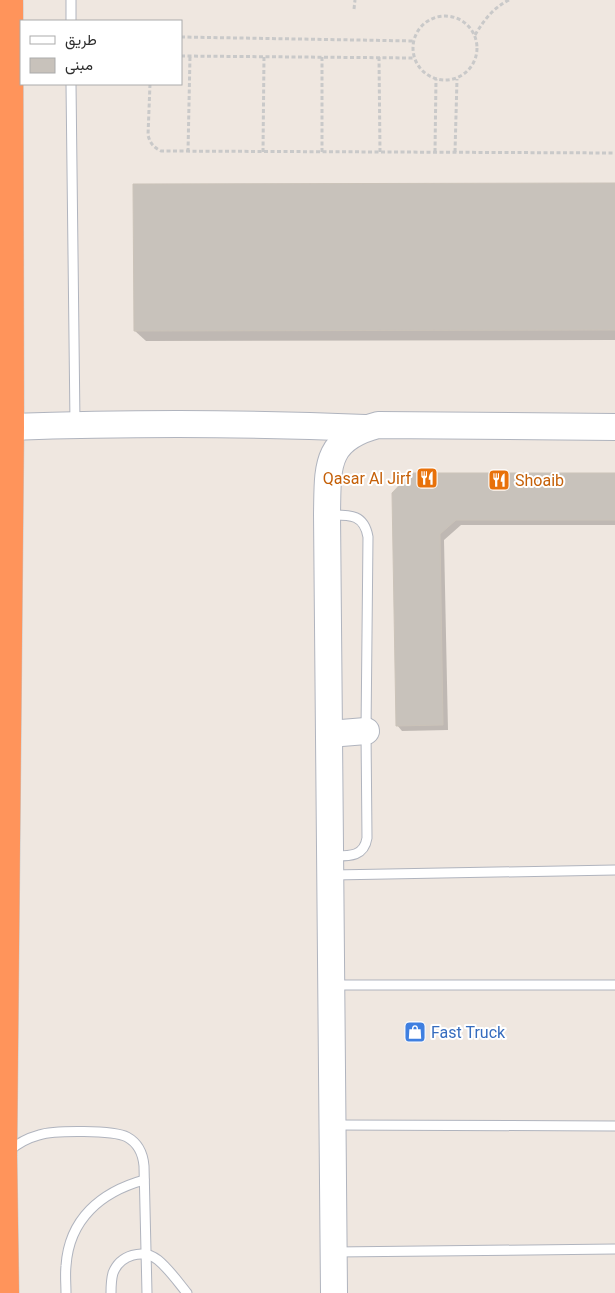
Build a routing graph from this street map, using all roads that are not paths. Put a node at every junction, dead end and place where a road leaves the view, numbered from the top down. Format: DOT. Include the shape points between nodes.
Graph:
graph roads {
  1 [pos="10,0"];
  2 [pos="71,0"];
  3 [pos="71,20"];
  4 [pos="71,85"];
  5 [pos="75,425"];
  6 [pos="10,427"];
  7 [pos="615,427"];
  8 [pos="365,428"];
  9 [pos="327,514"];
  10 [pos="366,731"];
  11 [pos="329,734"];
  12 [pos="330,866"];
  13 [pos="615,870"];
  14 [pos="331,984"];
  15 [pos="615,984"];
  16 [pos="332,1124"];
  17 [pos="615,1126"];
  18 [pos="3,1156"];
  19 [pos="144,1180"];
  20 [pos="615,1249"];
  21 [pos="334,1252"];
  22 [pos="146,1254"];
  23 [pos="5,1293"];
  24 [pos="66,1293"];
  25 [pos="111,1293"];
  26 [pos="147,1293"];
  27 [pos="187,1293"];
  28 [pos="334,1293"];
  1 -- 6 [label="highway"];
  2 -- 3 [label="lane"];
  4 -- 5 [label="lane"];
  5 -- 6 [label="street"];
  5 -- 8 [label="street"];
  6 -- 18 [label="highway"];
  7 -- 8 [label="street" via="392,424"];
  8 -- 9 [label="street" via="339,446 330,459"];
  9 -- 10 [label="lane" via="354,517 367,531"];
  9 -- 11 [label="street"];
  10 -- 11 [label="street"];
  10 -- 12 [label="lane" via="366,844 356,855"];
  11 -- 12 [label="street"];
  12 -- 13 [label="lane"];
  12 -- 14 [label="street"];
  14 -- 15 [label="lane"];
  14 -- 16 [label="street"];
  16 -- 17 [label="lane"];
  16 -- 21 [label="street"];
  18 -- 19 [label="lane" via="14,1146 41,1134 119,1134 140,1150"];
  18 -- 23 [label="highway"];
  19 -- 22 [label="lane"];
  19 -- 24 [label="lane" via="100,1200 81,1220 69,1244"];
  20 -- 21 [label="lane"];
  21 -- 28 [label="street"];
  22 -- 25 [label="lane" via="132,1255 120,1262 112,1275"];
  22 -- 26 [label="lane"];
  22 -- 27 [label="lane" via="160,1261"];
}
